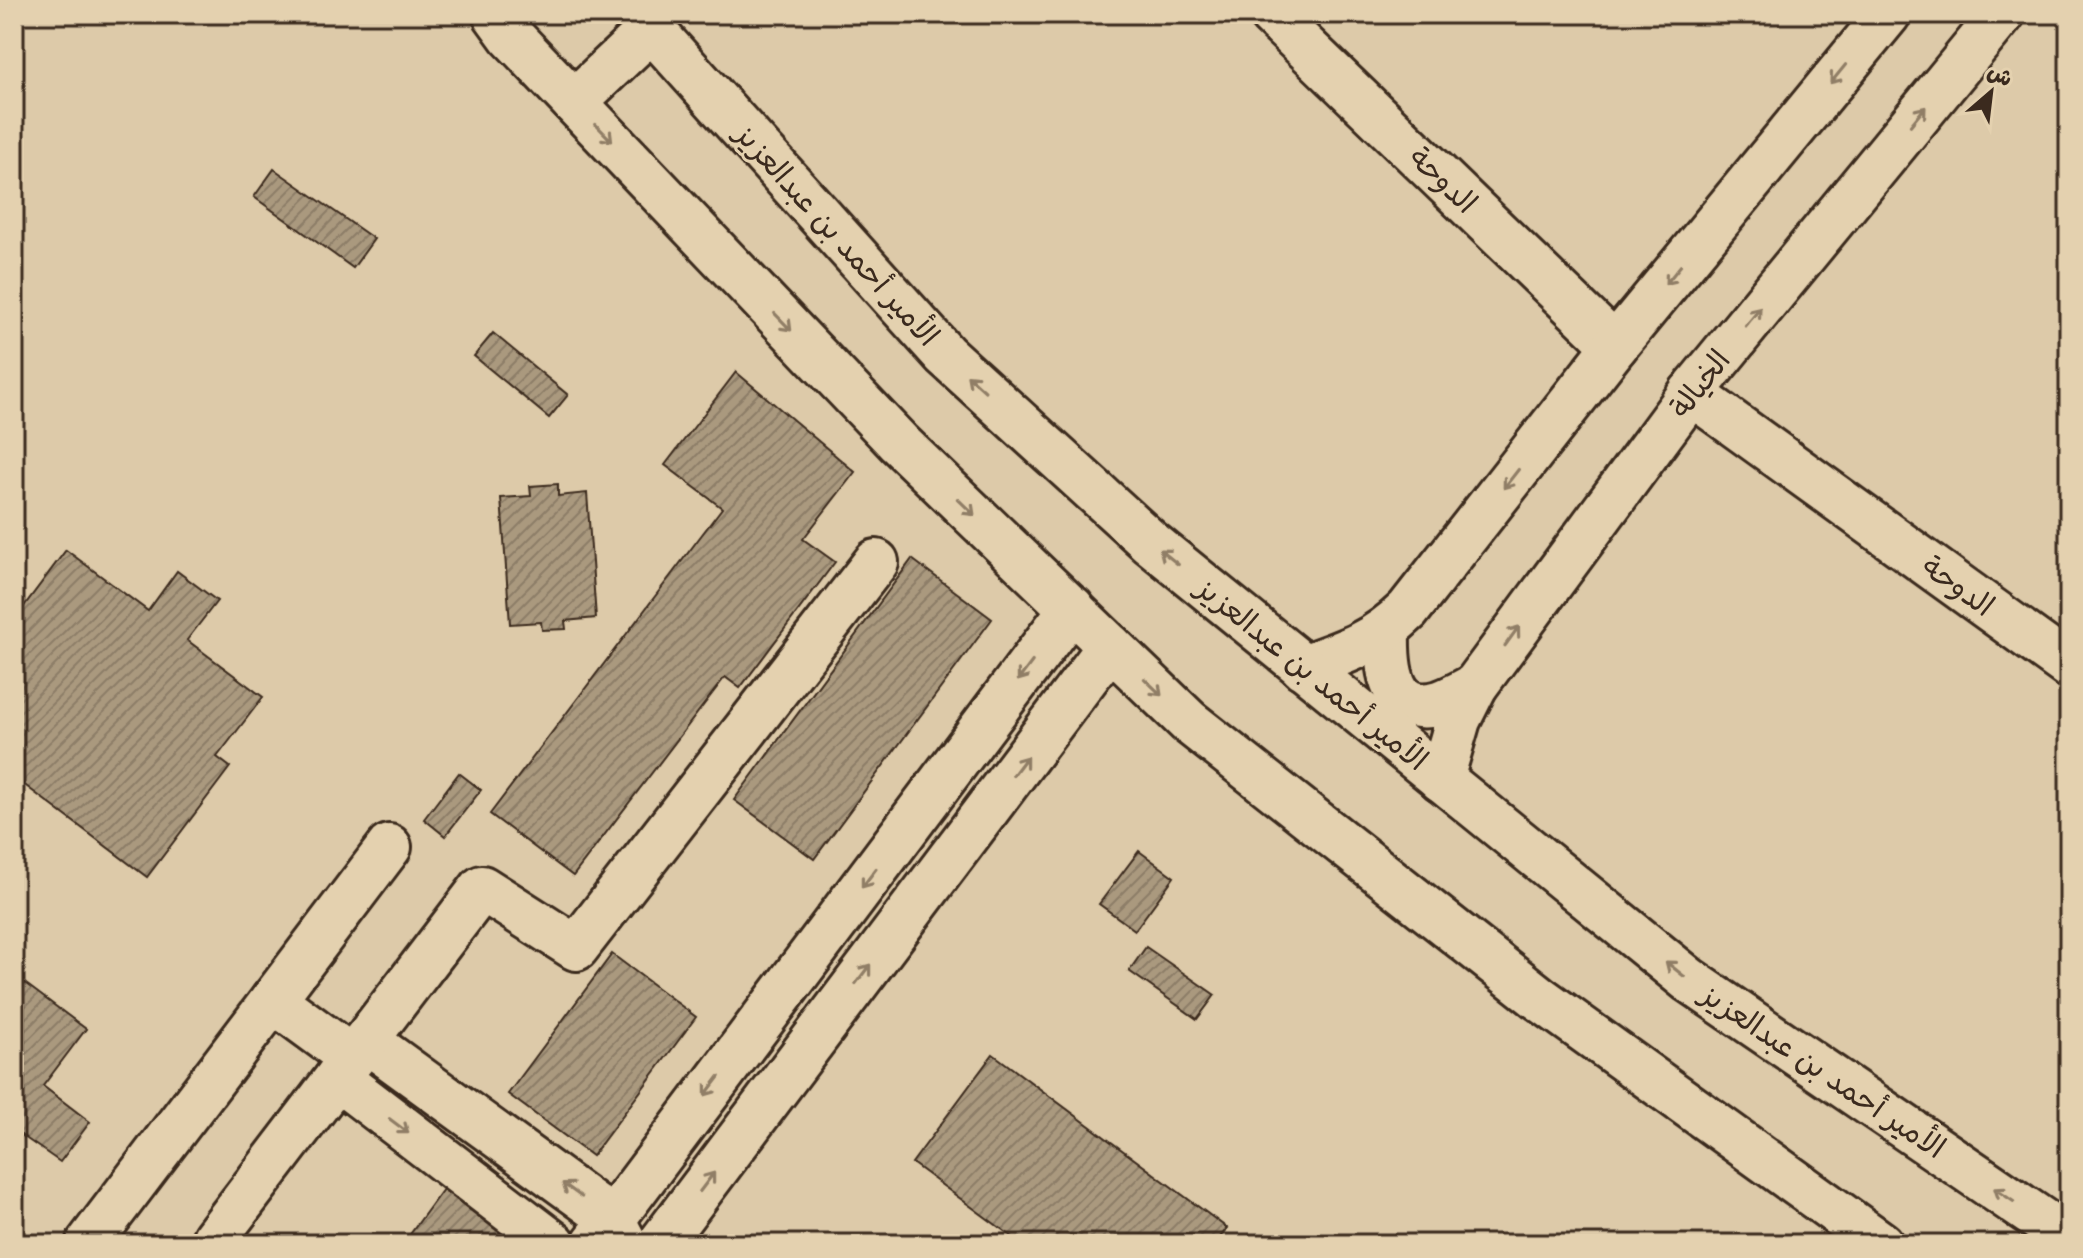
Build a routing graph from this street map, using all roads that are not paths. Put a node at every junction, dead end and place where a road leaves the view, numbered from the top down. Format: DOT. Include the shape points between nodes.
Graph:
graph roads {
  1 [pos="495,14"];
  2 [pos="1888,14"];
  3 [pos="2002,14"];
  4 [pos="1285,19"];
  5 [pos="645,22"];
  6 [pos="574,102"];
  7 [pos="1615,346"];
  8 [pos="1691,393"];
  9 [pos="876,562"];
  10 [pos="1072,608"];
  11 [pos="1387,631"];
  12 [pos="1110,646"];
  13 [pos="2068,664"];
  14 [pos="1303,667"];
  15 [pos="1475,686"];
  16 [pos="1441,779"];
  17 [pos="389,847"];
  18 [pos="273,1000"];
  19 [pos="352,1059"];
  20 [pos="610,1236"];
  21 [pos="2069,1239"];
  22 [pos="88,1244"];
  23 [pos="220,1244"];
  24 [pos="554,1244"];
  25 [pos="660,1244"];
  26 [pos="1881,1244"];
  1 -- 6 [label="street"];
  2 -- 7 [label="street, one-way"];
  8 -- 3 [label="street, الخيالة, one-way"];
  4 -- 7 [label="street, الدوحة"];
  5 -- 6 [label="street"];
  14 -- 5 [label="street, الأمير أحمد بن عبدالعزيز, one-way" via="1150,542 945,355"];
  6 -- 10 [label="street, one-way" via="899,443"];
  7 -- 11 [label="street, one-way"];
  8 -- 13 [label="street, الدوحة"];
  15 -- 8 [label="street, الخيالة, one-way"];
  9 -- 19 [label="street" via="576,948 482,888"];
  10 -- 12 [label="street"];
  10 -- 20 [label="street, one-way"];
  11 -- 14 [label="street"];
  11 -- 15 [label="street" via="1389,677 1396,693 1411,703 1441,702"];
  25 -- 12 [label="street, one-way"];
  12 -- 26 [label="street, one-way" via="1189,722 1538,997"];
  14 -- 16 [label="street, الأمير أحمد بن عبدالعزيز"];
  15 -- 16 [label="street, الخيالة" via="1458,720"];
  21 -- 16 [label="street, الأمير أحمد بن عبدالعزيز, one-way" via="1689,980"];
  17 -- 18 [label="street"];
  18 -- 19 [label="street"];
  18 -- 22 [label="street"];
  20 -- 19 [label="street, one-way"];
  19 -- 23 [label="street" via="215,1238"];
  19 -- 24 [label="street, one-way"];
}
